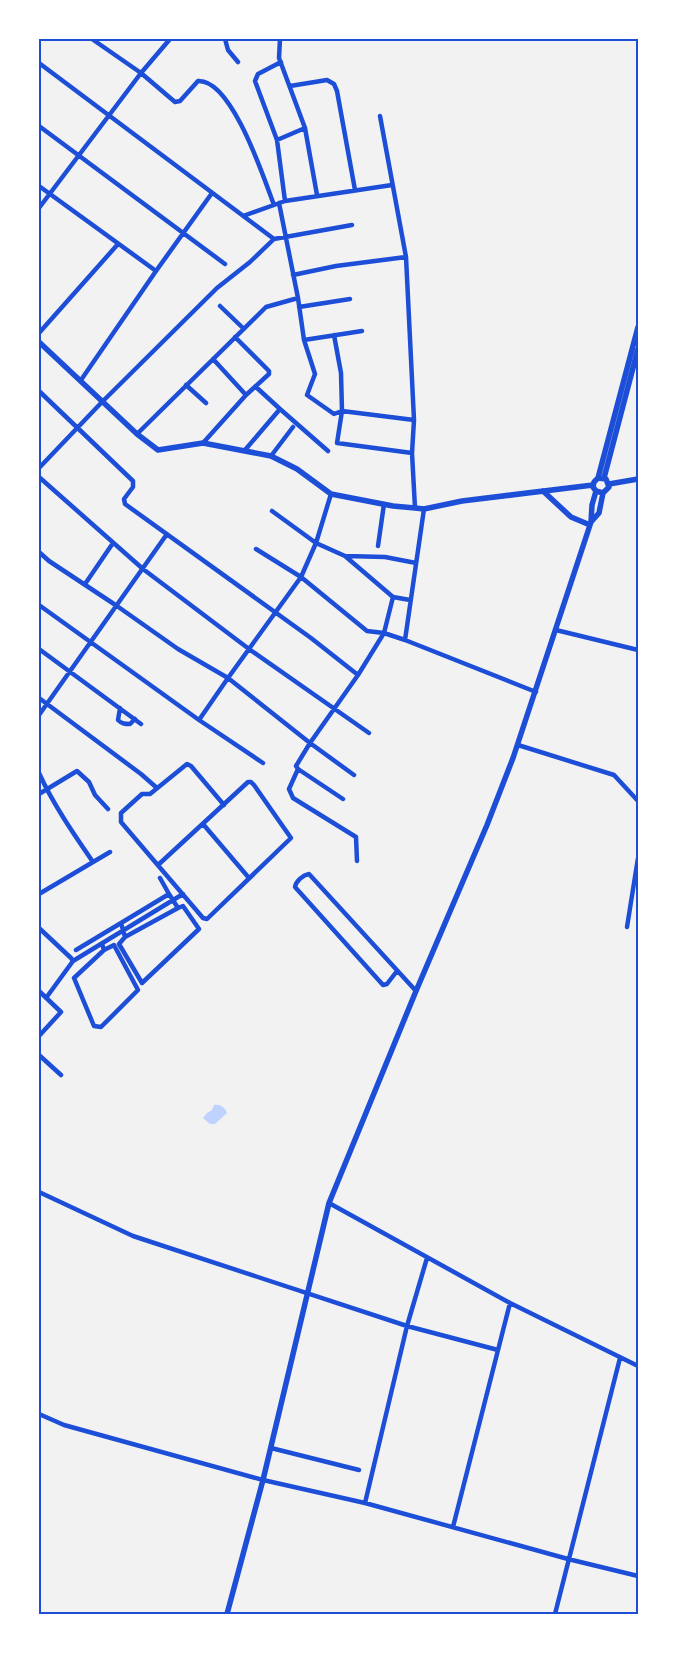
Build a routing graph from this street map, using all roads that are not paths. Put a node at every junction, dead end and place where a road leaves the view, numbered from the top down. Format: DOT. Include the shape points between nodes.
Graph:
graph roads {
  1 [pos="92,39"];
  2 [pos="170,39"];
  3 [pos="225,39"];
  4 [pos="280,39"];
  5 [pos="238,62"];
  6 [pos="281,62"];
  7 [pos="39,64"];
  8 [pos="141,73"];
  9 [pos="290,86"];
  10 [pos="108,115"];
  11 [pos="380,116"];
  12 [pos="39,126"];
  13 [pos="306,128"];
  14 [pos="277,140"];
  15 [pos="78,155"];
  16 [pos="392,185"];
  17 [pos="39,186"];
  18 [pos="355,190"];
  19 [pos="212,193"];
  20 [pos="50,194"];
  21 [pos="317,195"];
  22 [pos="285,201"];
  23 [pos="277,204"];
  24 [pos="39,208"];
  25 [pos="244,216"];
  26 [pos="352,225"];
  27 [pos="183,232"];
  28 [pos="287,238"];
  29 [pos="274,239"];
  30 [pos="118,244"];
  31 [pos="406,257"];
  32 [pos="225,264"];
  33 [pos="156,271"];
  34 [pos="293,275"];
  35 [pos="298,298"];
  36 [pos="350,298"];
  37 [pos="220,306"];
  38 [pos="300,307"];
  39 [pos="638,327"];
  40 [pos="244,329"];
  41 [pos="362,330"];
  42 [pos="39,333"];
  43 [pos="334,336"];
  44 [pos="235,337"];
  45 [pos="304,340"];
  46 [pos="39,342"];
  47 [pos="638,349"];
  48 [pos="212,359"];
  49 [pos="81,380"];
  50 [pos="186,385"];
  51 [pos="256,386"];
  52 [pos="39,391"];
  53 [pos="246,395"];
  54 [pos="102,402"];
  55 [pos="206,402"];
  56 [pos="280,409"];
  57 [pos="342,411"];
  58 [pos="414,420"];
  59 [pos="293,427"];
  60 [pos="78,428"];
  61 [pos="137,434"];
  62 [pos="202,443"];
  63 [pos="609,448"];
  64 [pos="245,450"];
  65 [pos="328,451"];
  66 [pos="412,453"];
  67 [pos="271,456"];
  68 [pos="39,468"];
  69 [pos="39,477"];
  70 [pos="601,478"];
  71 [pos="638,478"];
  72 [pos="608,484"];
  73 [pos="593,485"];
  74 [pos="543,491"];
  75 [pos="596,491"];
  76 [pos="603,493"];
  77 [pos="331,494"];
  78 [pos="384,504"];
  79 [pos="415,508"];
  80 [pos="424,509"];
  81 [pos="272,511"];
  82 [pos="591,523"];
  83 [pos="167,534"];
  84 [pos="114,543"];
  85 [pos="316,543"];
  86 [pos="378,546"];
  87 [pos="256,549"];
  88 [pos="39,552"];
  89 [pos="345,556"];
  90 [pos="416,563"];
  91 [pos="142,569"];
  92 [pos="301,578"];
  93 [pos="85,584"];
  94 [pos="393,597"];
  95 [pos="410,600"];
  96 [pos="39,605"];
  97 [pos="117,606"];
  98 [pos="276,614"];
  99 [pos="556,630"];
  100 [pos="384,634"];
  101 [pos="405,640"];
  102 [pos="91,642"];
  103 [pos="39,649"];
  104 [pos="249,649"];
  105 [pos="638,650"];
  106 [pos="70,671"];
  107 [pos="358,675"];
  108 [pos="228,678"];
  109 [pos="536,692"];
  110 [pos="39,698"];
  111 [pos="46,704"];
  112 [pos="120,708"];
  113 [pos="335,708"];
  114 [pos="39,715"];
  115 [pos="134,719"];
  116 [pos="199,720"];
  117 [pos="141,724"];
  118 [pos="369,733"];
  119 [pos="310,743"];
  120 [pos="518,745"];
  121 [pos="264,763"];
  122 [pos="298,769"];
  123 [pos="39,773"];
  124 [pos="354,774"];
  125 [pos="157,788"];
  126 [pos="46,789"];
  127 [pos="39,794"];
  128 [pos="343,799"];
  129 [pos="638,801"];
  130 [pos="224,804"];
  131 [pos="108,809"];
  132 [pos="203,824"];
  133 [pos="110,852"];
  134 [pos="638,858"];
  135 [pos="357,861"];
  136 [pos="93,862"];
  137 [pos="158,865"];
  138 [pos="160,878"];
  139 [pos="249,878"];
  140 [pos="39,894"];
  141 [pos="169,894"];
  142 [pos="183,894"];
  143 [pos="173,901"];
  144 [pos="178,908"];
  145 [pos="121,924"];
  146 [pos="627,927"];
  147 [pos="39,928"];
  148 [pos="123,931"];
  149 [pos="125,937"];
  150 [pos="102,944"];
  151 [pos="76,950"];
  152 [pos="104,950"];
  153 [pos="73,961"];
  154 [pos="397,971"];
  155 [pos="39,991"];
  156 [pos="416,991"];
  157 [pos="46,998"];
  158 [pos="39,1036"];
  159 [pos="39,1055"];
  160 [pos="61,1075"];
  161 [pos="39,1192"];
  162 [pos="329,1203"];
  163 [pos="427,1258"];
  164 [pos="308,1294"];
  165 [pos="510,1303"];
  166 [pos="406,1326"];
  167 [pos="498,1350"];
  168 [pos="620,1358"];
  169 [pos="638,1366"];
  170 [pos="39,1414"];
  171 [pos="271,1448"];
  172 [pos="359,1470"];
  173 [pos="263,1480"];
  174 [pos="365,1502"];
  175 [pos="454,1527"];
  176 [pos="568,1559"];
  177 [pos="638,1576"];
  178 [pos="227,1614"];
  179 [pos="555,1614"];
  1 -- 8 [label="street"];
  2 -- 8 [label="street"];
  3 -- 5 [label="street" via="228,50"];
  4 -- 6 [label="street"];
  6 -- 9 [label="street"];
  6 -- 14 [label="street" via="258,74 255,81"];
  7 -- 10 [label="street"];
  8 -- 10 [label="street"];
  8 -- 23 [label="street" via="175,102 180,101 198,80 219,91 239,119"];
  9 -- 13 [label="street"];
  9 -- 18 [label="street" via="327,80 334,84"];
  10 -- 15 [label="street"];
  10 -- 19 [label="street"];
  11 -- 16 [label="street"];
  12 -- 15 [label="street"];
  13 -- 14 [label="street"];
  13 -- 21 [label="street"];
  14 -- 22 [label="street"];
  15 -- 20 [label="street"];
  15 -- 27 [label="street"];
  16 -- 18 [label="street"];
  16 -- 31 [label="street"];
  17 -- 20 [label="street"];
  18 -- 21 [label="street"];
  19 -- 25 [label="street"];
  19 -- 27 [label="street"];
  20 -- 24 [label="street"];
  20 -- 30 [label="street"];
  21 -- 22 [label="street"];
  22 -- 23 [label="street"];
  23 -- 25 [label="street"];
  23 -- 28 [label="street"];
  25 -- 29 [label="street"];
  26 -- 28 [label="street"];
  27 -- 32 [label="street"];
  27 -- 33 [label="street"];
  28 -- 29 [label="street"];
  28 -- 34 [label="street"];
  29 -- 54 [label="street" via="217,288"];
  30 -- 33 [label="street"];
  30 -- 42 [label="street"];
  31 -- 34 [label="street"];
  31 -- 58 [label="street"];
  33 -- 49 [label="street"];
  34 -- 35 [label="street"];
  35 -- 38 [label="street"];
  35 -- 40 [label="street" via="266,307"];
  36 -- 38 [label="street"];
  37 -- 40 [label="street"];
  38 -- 45 [label="street"];
  39 -- 63 [label="street"];
  40 -- 44 [label="street"];
  41 -- 43 [label="street"];
  43 -- 45 [label="street"];
  43 -- 57 [label="street" via="341,373"];
  44 -- 48 [label="street"];
  44 -- 51 [label="street" via="269,372"];
  45 -- 57 [label="street" via="315,374 307,395 334,414"];
  46 -- 49 [label="street"];
  47 -- 63 [label="street"];
  48 -- 50 [label="street"];
  48 -- 53 [label="street"];
  49 -- 54 [label="street"];
  50 -- 55 [label="street"];
  50 -- 61 [label="street"];
  51 -- 53 [label="street"];
  51 -- 56 [label="street"];
  52 -- 60 [label="street"];
  53 -- 62 [label="street"];
  54 -- 60 [label="street"];
  54 -- 61 [label="street"];
  56 -- 64 [label="street"];
  56 -- 65 [label="street"];
  57 -- 58 [label="street"];
  57 -- 66 [label="street" via="337,442"];
  58 -- 66 [label="street"];
  59 -- 67 [label="street"];
  60 -- 68 [label="street"];
  60 -- 83 [label="street" via="133,481 133,487 124,499 125,504"];
  61 -- 62 [label="street" via="158,450"];
  62 -- 64 [label="street"];
  63 -- 70 [label="street"];
  64 -- 67 [label="street"];
  66 -- 79 [label="street"];
  67 -- 77 [label="street"];
  69 -- 84 [label="street"];
  70 -- 72 [label="street"];
  70 -- 73 [label="street"];
  71 -- 72 [label="street"];
  72 -- 76 [label="street"];
  73 -- 74 [label="street"];
  73 -- 75 [label="street"];
  74 -- 80 [label="street"];
  74 -- 82 [label="street" via="571,517"];
  75 -- 76 [label="street"];
  75 -- 82 [label="street"];
  76 -- 82 [label="street" via="598,514"];
  77 -- 78 [label="street"];
  77 -- 85 [label="street"];
  78 -- 79 [label="street"];
  78 -- 86 [label="street"];
  79 -- 80 [label="street"];
  80 -- 90 [label="street"];
  81 -- 85 [label="street"];
  82 -- 99 [label="street"];
  83 -- 91 [label="street"];
  83 -- 98 [label="street"];
  84 -- 91 [label="street"];
  84 -- 93 [label="street"];
  85 -- 89 [label="street"];
  85 -- 92 [label="street"];
  87 -- 92 [label="street"];
  88 -- 93 [label="street"];
  89 -- 90 [label="street" via="385,556"];
  89 -- 94 [label="street"];
  90 -- 95 [label="street"];
  91 -- 97 [label="street"];
  91 -- 104 [label="street"];
  92 -- 98 [label="street"];
  92 -- 100 [label="street" via="367,631"];
  93 -- 97 [label="street"];
  94 -- 95 [label="street"];
  94 -- 100 [label="street"];
  95 -- 101 [label="street"];
  96 -- 102 [label="street"];
  97 -- 102 [label="street"];
  97 -- 108 [label="street" via="178,649"];
  98 -- 104 [label="street"];
  98 -- 107 [label="street"];
  99 -- 105 [label="street"];
  99 -- 109 [label="street"];
  100 -- 101 [label="street"];
  100 -- 107 [label="street"];
  101 -- 109 [label="street"];
  102 -- 106 [label="street"];
  102 -- 116 [label="street"];
  103 -- 106 [label="street"];
  104 -- 108 [label="street"];
  104 -- 113 [label="street"];
  106 -- 111 [label="street"];
  106 -- 112 [label="street"];
  107 -- 113 [label="street"];
  108 -- 116 [label="street"];
  108 -- 119 [label="street"];
  109 -- 120 [label="street"];
  110 -- 111 [label="street"];
  111 -- 114 [label="street"];
  111 -- 125 [label="street"];
  112 -- 115 [label="street"];
  112 -- 115 [label="street" via="118,720 121,723 130,724"];
  113 -- 118 [label="street"];
  113 -- 119 [label="street"];
  115 -- 117 [label="street"];
  116 -- 121 [label="street"];
  119 -- 122 [label="street" via="296,766"];
  119 -- 124 [label="street"];
  120 -- 129 [label="street" via="614,775"];
  120 -- 156 [label="street"];
  122 -- 128 [label="street"];
  122 -- 135 [label="street" via="289,789 293,798 356,837"];
  123 -- 126 [label="street"];
  125 -- 130 [label="street" via="187,764"];
  125 -- 137 [label="street" via="150,794 142,794 121,813 120,818"];
  126 -- 127 [label="street"];
  126 -- 131 [label="street" via="77,771"];
  126 -- 136 [label="street"];
  130 -- 132 [label="street"];
  130 -- 139 [label="street" via="251,782 291,838"];
  132 -- 137 [label="street"];
  132 -- 139 [label="street"];
  133 -- 136 [label="street"];
  134 -- 146 [label="street"];
  136 -- 140 [label="street"];
  137 -- 142 [label="street"];
  138 -- 141 [label="street"];
  139 -- 142 [label="street" via="207,919"];
  141 -- 143 [label="street"];
  141 -- 145 [label="street"];
  142 -- 143 [label="street"];
  143 -- 144 [label="street"];
  143 -- 148 [label="street"];
  144 -- 149 [label="street"];
  144 -- 149 [label="street" via="183,906 199,929 142,983 120,944"];
  145 -- 148 [label="street"];
  145 -- 151 [label="street"];
  147 -- 153 [label="street"];
  148 -- 149 [label="street"];
  148 -- 150 [label="street"];
  150 -- 152 [label="street"];
  150 -- 153 [label="street"];
  152 -- 152 [label="street" via="114,945 138,990 101,1027 94,1026 74,978"];
  153 -- 157 [label="street"];
  154 -- 154 [label="street" via="388,984 383,984 295,887 297,882 309,874"];
  154 -- 156 [label="street"];
  155 -- 157 [label="street"];
  156 -- 162 [label="street"];
  157 -- 158 [label="street" via="61,1012"];
  159 -- 160 [label="street"];
  161 -- 164 [label="street" via="133,1236"];
  162 -- 163 [label="street"];
  162 -- 164 [label="street"];
  163 -- 165 [label="street"];
  163 -- 166 [label="street"];
  164 -- 166 [label="street"];
  164 -- 171 [label="street"];
  165 -- 167 [label="street"];
  165 -- 168 [label="street"];
  166 -- 167 [label="street"];
  166 -- 174 [label="street"];
  167 -- 175 [label="street"];
  168 -- 169 [label="street"];
  168 -- 176 [label="street"];
  170 -- 173 [label="street" via="64,1425"];
  171 -- 172 [label="street"];
  171 -- 173 [label="street"];
  173 -- 174 [label="street"];
  173 -- 178 [label="street"];
  174 -- 175 [label="street"];
  175 -- 176 [label="street"];
  176 -- 177 [label="street"];
  176 -- 179 [label="street"];
}
